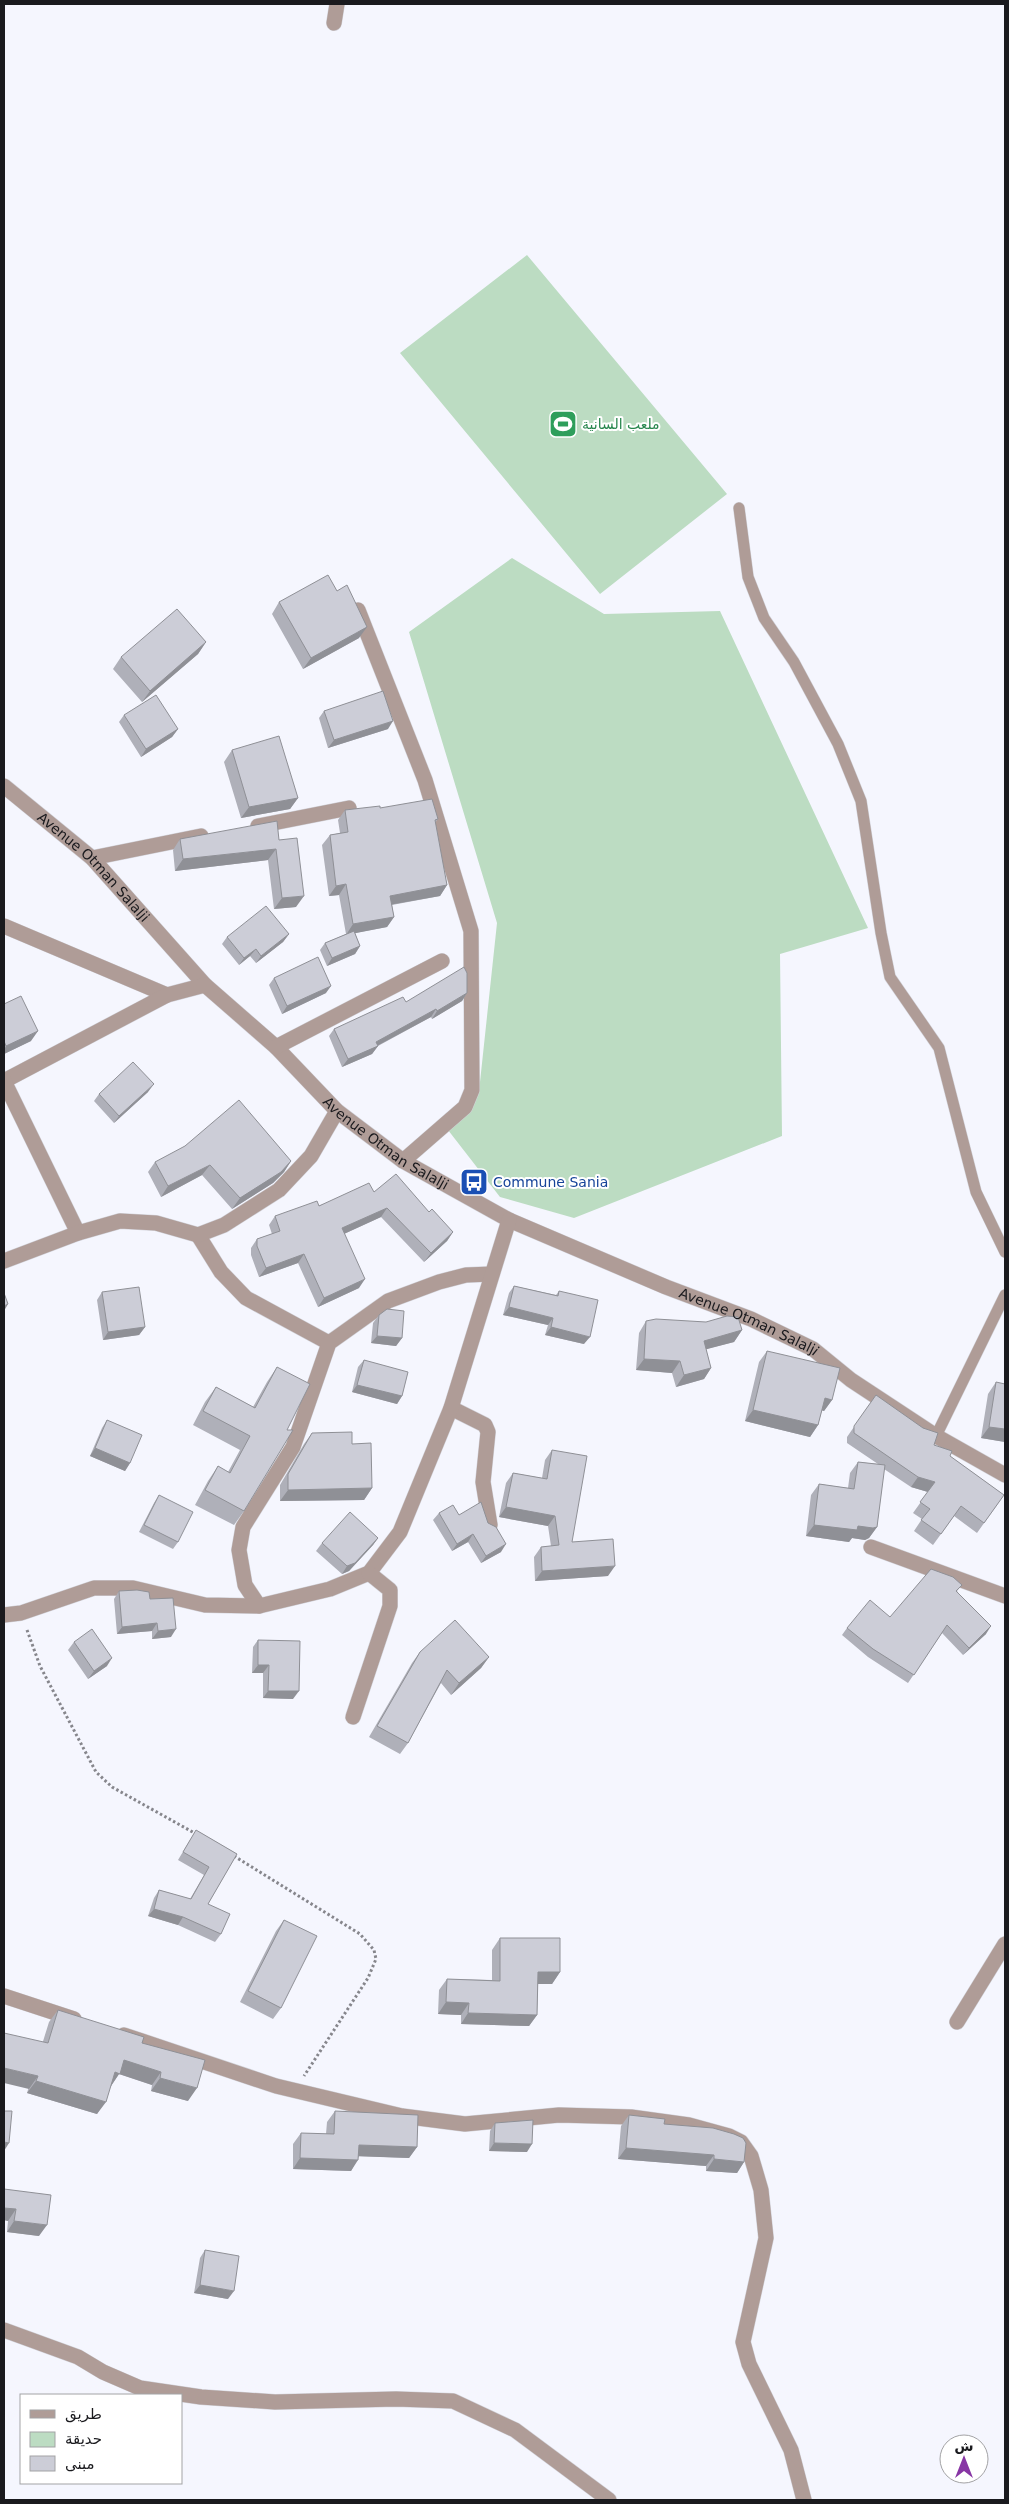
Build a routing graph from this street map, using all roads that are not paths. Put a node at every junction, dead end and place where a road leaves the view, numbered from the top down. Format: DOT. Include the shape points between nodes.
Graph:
graph roads {
  1 [pos="337,4"];
  2 [pos="334,23"];
  3 [pos="739,508"];
  4 [pos="358,609"];
  5 [pos="4,786"];
  6 [pos="349,808"];
  7 [pos="244,828"];
  8 [pos="217,833"];
  9 [pos="92,858"];
  10 [pos="4,926"];
  11 [pos="442,961"];
  12 [pos="205,985"];
  13 [pos="168,995"];
  14 [pos="276,1047"];
  15 [pos="4,1081"];
  16 [pos="338,1111"];
  17 [pos="403,1161"];
  18 [pos="509,1220"];
  19 [pos="78,1233"];
  20 [pos="198,1235"];
  21 [pos="1005,1252"];
  22 [pos="4,1261"];
  23 [pos="492,1274"];
  24 [pos="1005,1295"];
  25 [pos="329,1343"];
  26 [pos="451,1408"];
  27 [pos="936,1436"];
  28 [pos="1005,1475"];
  29 [pos="490,1525"];
  30 [pos="871,1548"];
  31 [pos="369,1573"];
  32 [pos="1005,1596"];
  33 [pos="259,1606"];
  34 [pos="4,1615"];
  35 [pos="353,1717"];
  36 [pos="1005,1944"];
  37 [pos="4,1996"];
  38 [pos="85,2022"];
  39 [pos="957,2022"];
  40 [pos="112,2031"];
  41 [pos="4,2330"];
  42 [pos="181,2394"];
  43 [pos="182,2394"];
  44 [pos="609,2500"];
  45 [pos="804,2500"];
  1 -- 2 [label="street"];
  3 -- 21 [label="lane" via="748,577 764,618 794,662 838,744 861,801 890,977 939,1048 976,1192"];
  4 -- 17 [label="street" via="425,780 471,931 472,1090 465,1107"];
  5 -- 9 [label="street, Avenue Otman Salalji"];
  6 -- 7 [label="street"];
  8 -- 9 [label="street"];
  9 -- 12 [label="street, Avenue Otman Salalji"];
  10 -- 13 [label="street"];
  11 -- 14 [label="street"];
  12 -- 13 [label="street"];
  12 -- 14 [label="street, Avenue Otman Salalji"];
  13 -- 15 [label="street"];
  14 -- 16 [label="street, Avenue Otman Salalji"];
  15 -- 19 [label="street"];
  16 -- 17 [label="street, Avenue Otman Salalji"];
  16 -- 20 [label="street" via="311,1156 279,1190 224,1226"];
  17 -- 18 [label="street, Avenue Otman Salalji"];
  18 -- 23 [label="street"];
  18 -- 27 [label="street, Avenue Otman Salalji" via="666,1287 751,1319 804,1345"];
  19 -- 20 [label="street" via="120,1221 156,1223"];
  19 -- 22 [label="street"];
  20 -- 25 [label="street" via="221,1272 246,1298"];
  23 -- 25 [label="street" via="466,1275 388,1301"];
  23 -- 26 [label="street"];
  24 -- 27 [label="lane"];
  25 -- 33 [label="street" via="292,1447 243,1527 239,1550 245,1586"];
  26 -- 29 [label="street" via="485,1425 488,1432 483,1482"];
  26 -- 31 [label="street" via="400,1532"];
  27 -- 28 [label="street, Avenue Otman Salalji"];
  30 -- 32 [label="street"];
  31 -- 33 [label="street" via="330,1589"];
  31 -- 35 [label="street" via="390,1590 390,1606"];
  33 -- 34 [label="street" via="205,1605 133,1588 94,1588 21,1613"];
  36 -- 39 [label="street"];
  37 -- 38 [label="street"];
  40 -- 45 [label="street" via="294,2091 402,2116 465,2124 559,2115 631,2118 689,2125 741,2142 751,2156 761,2190 766,2238 743,2342 749,2364 791,2450"];
  41 -- 42 [label="street" via="78,2357 140,2388"];
  43 -- 44 [label="street" via="275,2402 453,2401 515,2430"];
}
